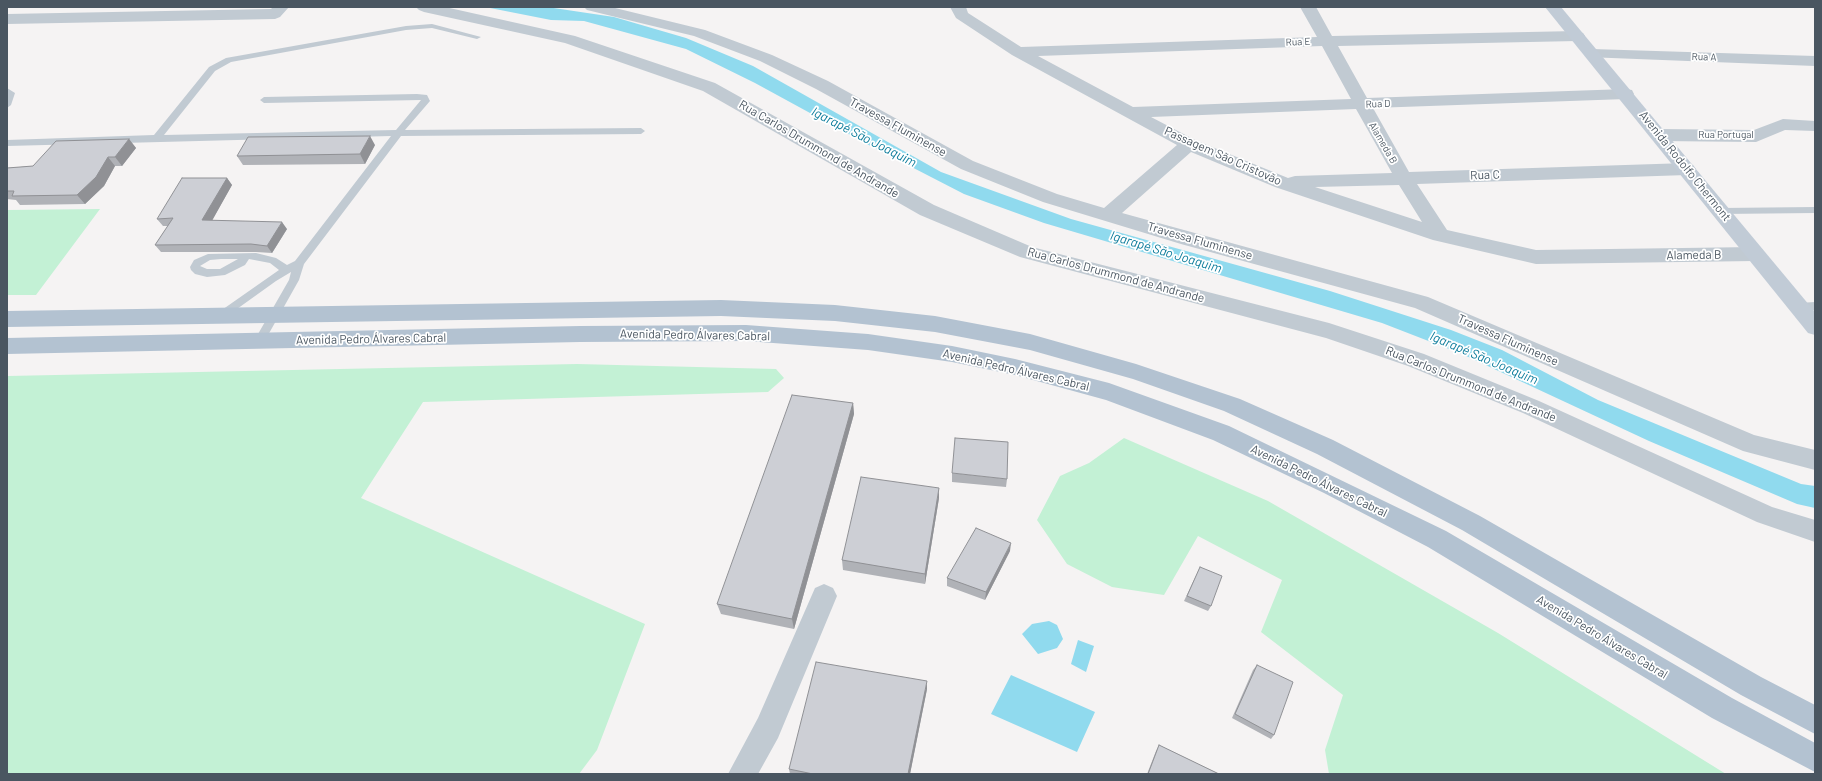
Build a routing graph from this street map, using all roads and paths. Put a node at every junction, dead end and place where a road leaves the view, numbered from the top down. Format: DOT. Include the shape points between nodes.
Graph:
graph roads {
  1 [pos="424,7"];
  2 [pos="592,7"];
  3 [pos="958,7"];
  4 [pos="1308,7"];
  5 [pos="1553,7"];
  6 [pos="279,9"];
  7 [pos="62,12"];
  8 [pos="7,19"];
  9 [pos="1577,36"];
  10 [pos="477,37"];
  11 [pos="1328,41"];
  12 [pos="1018,52"];
  13 [pos="1592,54"];
  14 [pos="1815,61"];
  15 [pos="7,91"];
  16 [pos="1626,94"];
  17 [pos="264,100"];
  18 [pos="1361,104"];
  19 [pos="7,105"];
  20 [pos="1130,112"];
  21 [pos="1815,126"];
  22 [pos="642,131"];
  23 [pos="398,133"];
  24 [pos="1659,135"];
  25 [pos="157,138"];
  26 [pos="7,142"];
  27 [pos="1189,144"];
  28 [pos="1688,169"];
  29 [pos="1403,177"];
  30 [pos="1282,183"];
  31 [pos="1815,210"];
  32 [pos="1721,211"];
  33 [pos="1108,215"];
  34 [pos="1440,235"];
  35 [pos="1514,254"];
  36 [pos="1755,254"];
  37 [pos="246,256"];
  38 [pos="299,263"];
  39 [pos="287,271"];
  40 [pos="1807,307"];
  41 [pos="275,314"];
  42 [pos="223,315"];
  43 [pos="7,319"];
  44 [pos="1815,327"];
  45 [pos="259,341"];
  46 [pos="10,348"];
  47 [pos="1815,460"];
  48 [pos="1815,531"];
  49 [pos="824,596"];
  50 [pos="1815,720"];
  51 [pos="1815,758"];
  52 [pos="742,774"];
  1 -- 48 [label="street, Rua Carlos Drummond de Andrande" via="569,39 709,87 927,210 1027,252 1329,331 1416,360 1531,407 1766,515"];
  2 -- 33 [label="street, Travessa Fluminense" via="699,33 766,58 822,85 967,165 1050,198"];
  3 -- 12 [label="street, Passagem São Cristovão" via="961,15"];
  4 -- 11 [label="street, Alameda B"];
  5 -- 9 [label="main road, Avenida Rodolfo Chermont"];
  6 -- 7 [label="street" via="275,14"];
  7 -- 8 [label="street"];
  9 -- 11 [label="street, Rua E"];
  9 -- 13 [label="main road, Avenida Rodolfo Chermont"];
  10 -- 25 [label="lane" via="432,26 406,28 229,60 212,69"];
  11 -- 12 [label="street, Rua E"];
  11 -- 18 [label="street, Alameda B"];
  12 -- 20 [label="street, Passagem São Cristovão"];
  13 -- 14 [label="street, Rua A"];
  13 -- 16 [label="main road, Avenida Rodolfo Chermont"];
  15 -- 19 [label="lane" via="11,93"];
  16 -- 18 [label="street, Rua D"];
  16 -- 24 [label="main road, Avenida Rodolfo Chermont"];
  17 -- 23 [label="lane" via="424,97 426,101"];
  18 -- 20 [label="street, Rua D"];
  18 -- 29 [label="street, Alameda B"];
  20 -- 27 [label="street, Passagem São Cristovão"];
  21 -- 24 [label="street, Rua Portugal" via="1783,124 1756,136"];
  22 -- 23 [label="lane"];
  23 -- 25 [label="lane"];
  23 -- 38 [label="lane"];
  24 -- 28 [label="main road, Avenida Rodolfo Chermont"];
  25 -- 26 [label="lane"];
  27 -- 30 [label="street, Passagem São Cristovão"];
  27 -- 33 [label="street"];
  28 -- 29 [label="street, Rua C"];
  28 -- 32 [label="main road, Avenida Rodolfo Chermont"];
  29 -- 30 [label="street, Rua C"];
  29 -- 34 [label="street, Alameda B"];
  30 -- 34 [label="street, Passagem São Cristovão"];
  31 -- 32 [label="lane"];
  32 -- 36 [label="main road, Avenida Rodolfo Chermont"];
  33 -- 47 [label="street, Travessa Fluminense" via="1421,302 1751,444"];
  34 -- 35 [label="street, Passagem São Cristovão"];
  35 -- 36 [label="street, Alameda B" via="1536,257"];
  36 -- 40 [label="main road, Avenida Rodolfo Chermont"];
  37 -- 39 [label="lane" via="273,260"];
  38 -- 39 [label="lane"];
  38 -- 41 [label="lane" via="294,280"];
  39 -- 42 [label="lane" via="272,278"];
  40 -- 44 [label="main road, Avenida Rodolfo Chermont"];
  41 -- 42 [label="main road"];
  41 -- 45 [label="lane"];
  41 -- 50 [label="main road" via="721,308 835,313 935,324 1030,342 1136,372 1232,405 1326,447 1471,522 1751,686"];
  42 -- 43 [label="main road"];
  45 -- 46 [label="main road, Avenida Pedro Álvares Cabral"];
  45 -- 51 [label="main road, Avenida Pedro Álvares Cabral" via="746,333 868,342 952,354 1015,367 1109,392 1220,433 1437,539 1722,708"];
  49 -- 52 [label="street" via="768,728"];
}
